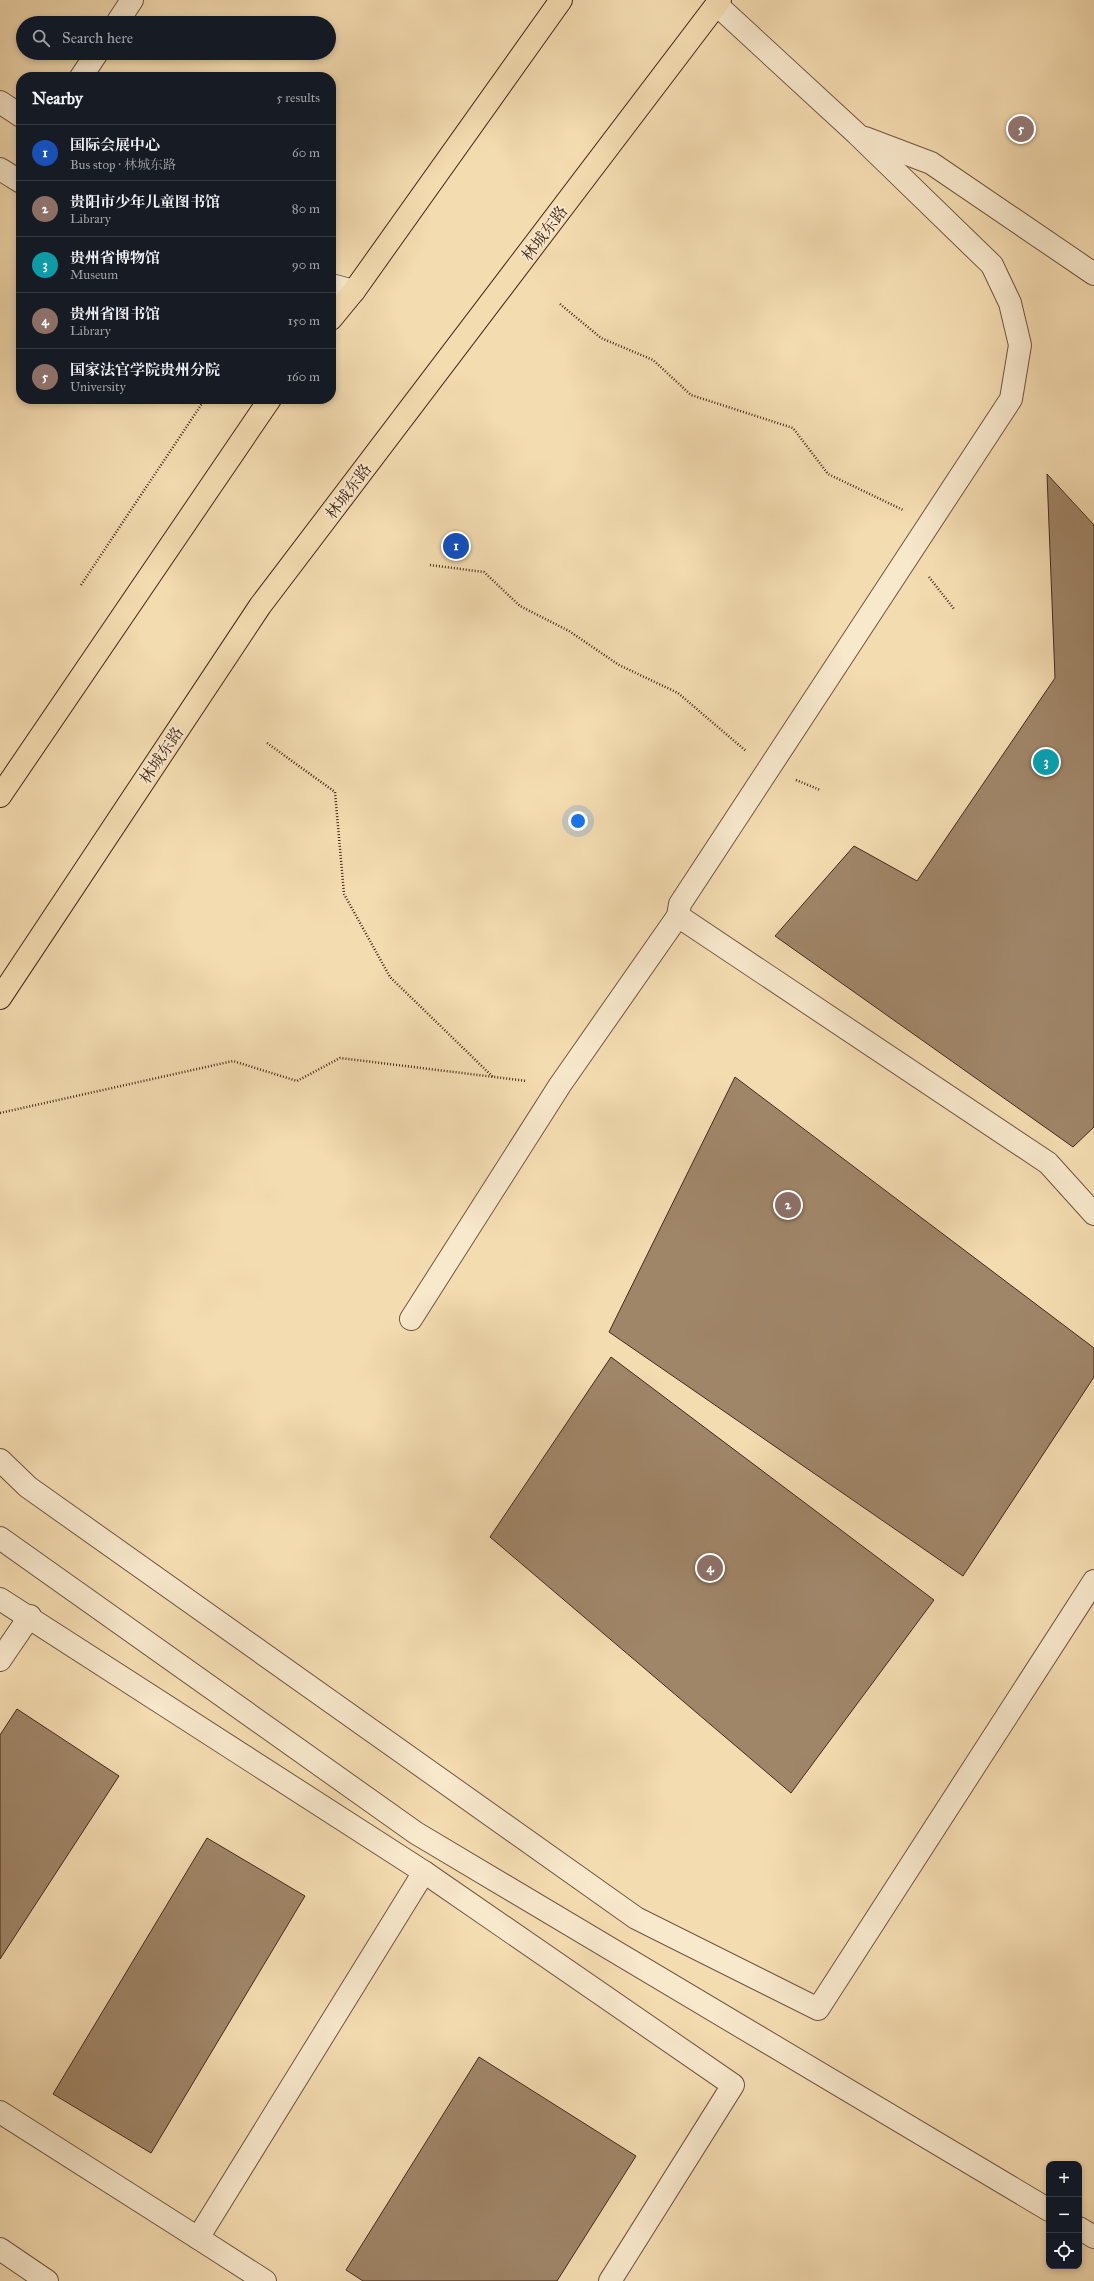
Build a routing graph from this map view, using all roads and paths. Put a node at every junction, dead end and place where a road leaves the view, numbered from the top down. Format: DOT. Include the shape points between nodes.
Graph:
graph roads {
  1 [pos="132,0"];
  2 [pos="562,0"];
  3 [pos="718,3"];
  4 [pos="122,16"];
  5 [pos="92,60"];
  6 [pos="84,72"];
  7 [pos="0,102"];
  8 [pos="16,113"];
  9 [pos="857,134"];
  10 [pos="0,169"];
  11 [pos="16,179"];
  12 [pos="1094,274"];
  13 [pos="336,286"];
  14 [pos="354,291"];
  15 [pos="560,304"];
  16 [pos="336,313"];
  17 [pos="202,404"];
  18 [pos="267,404"];
  19 [pos="914,545"];
  20 [pos="430,565"];
  21 [pos="81,585"];
  22 [pos="954,609"];
  23 [pos="267,743"];
  24 [pos="768,769"];
  25 [pos="820,790"];
  26 [pos="0,796"];
  27 [pos="678,916"];
  28 [pos="0,998"];
  29 [pos="494,1077"];
  30 [pos="560,1085"];
  31 [pos="0,1113"];
  32 [pos="1094,1214"];
  33 [pos="411,1319"];
  34 [pos="0,1460"];
  35 [pos="0,1538"];
  36 [pos="1094,1581"];
  37 [pos="0,1598"];
  38 [pos="30,1616"];
  39 [pos="0,1660"];
  40 [pos="424,1872"];
  41 [pos="0,2112"];
  42 [pos="1046,2208"];
  43 [pos="1082,2230"];
  44 [pos="1094,2237"];
  45 [pos="198,2238"];
  46 [pos="0,2250"];
  47 [pos="47,2281"];
  48 [pos="265,2281"];
  49 [pos="610,2281"];
  1 -- 4 [label="street"];
  2 -- 14 [label="main road"];
  3 -- 9 [label="street"];
  3 -- 28 [label="main road, 林城东路" via="260,606"];
  5 -- 6 [label="street"];
  7 -- 8 [label="street"];
  9 -- 12 [label="street" via="931,163"];
  9 -- 19 [label="street" via="992,265 1010,303 1020,345 1011,399"];
  10 -- 11 [label="street"];
  13 -- 14 [label="street"];
  14 -- 16 [label="main road"];
  15 -- 19 [label="path" via="601,338 653,360 691,395 793,428 828,474 906,512"];
  17 -- 21 [label="path"];
  18 -- 26 [label="main road"];
  19 -- 22 [label="path" via="921,566"];
  19 -- 24 [label="street"];
  20 -- 24 [label="path" via="484,572 520,606 569,631 619,665 678,693"];
  23 -- 29 [label="path" via="335,792 344,894 390,977"];
  24 -- 25 [label="path"];
  24 -- 27 [label="street" via="680,904"];
  27 -- 30 [label="street"];
  27 -- 32 [label="street" via="1048,1163"];
  29 -- 30 [label="path"];
  29 -- 31 [label="path" via="340,1058 297,1081 233,1061"];
  30 -- 33 [label="street"];
  34 -- 36 [label="street" via="28,1487 636,1918 818,2009"];
  35 -- 42 [label="street" via="416,1833"];
  37 -- 38 [label="street"];
  38 -- 39 [label="street"];
  38 -- 40 [label="street"];
  40 -- 45 [label="street"];
  40 -- 49 [label="street" via="733,2085"];
  41 -- 45 [label="street"];
  43 -- 44 [label="street"];
  45 -- 48 [label="street"];
  46 -- 47 [label="street"];
}
